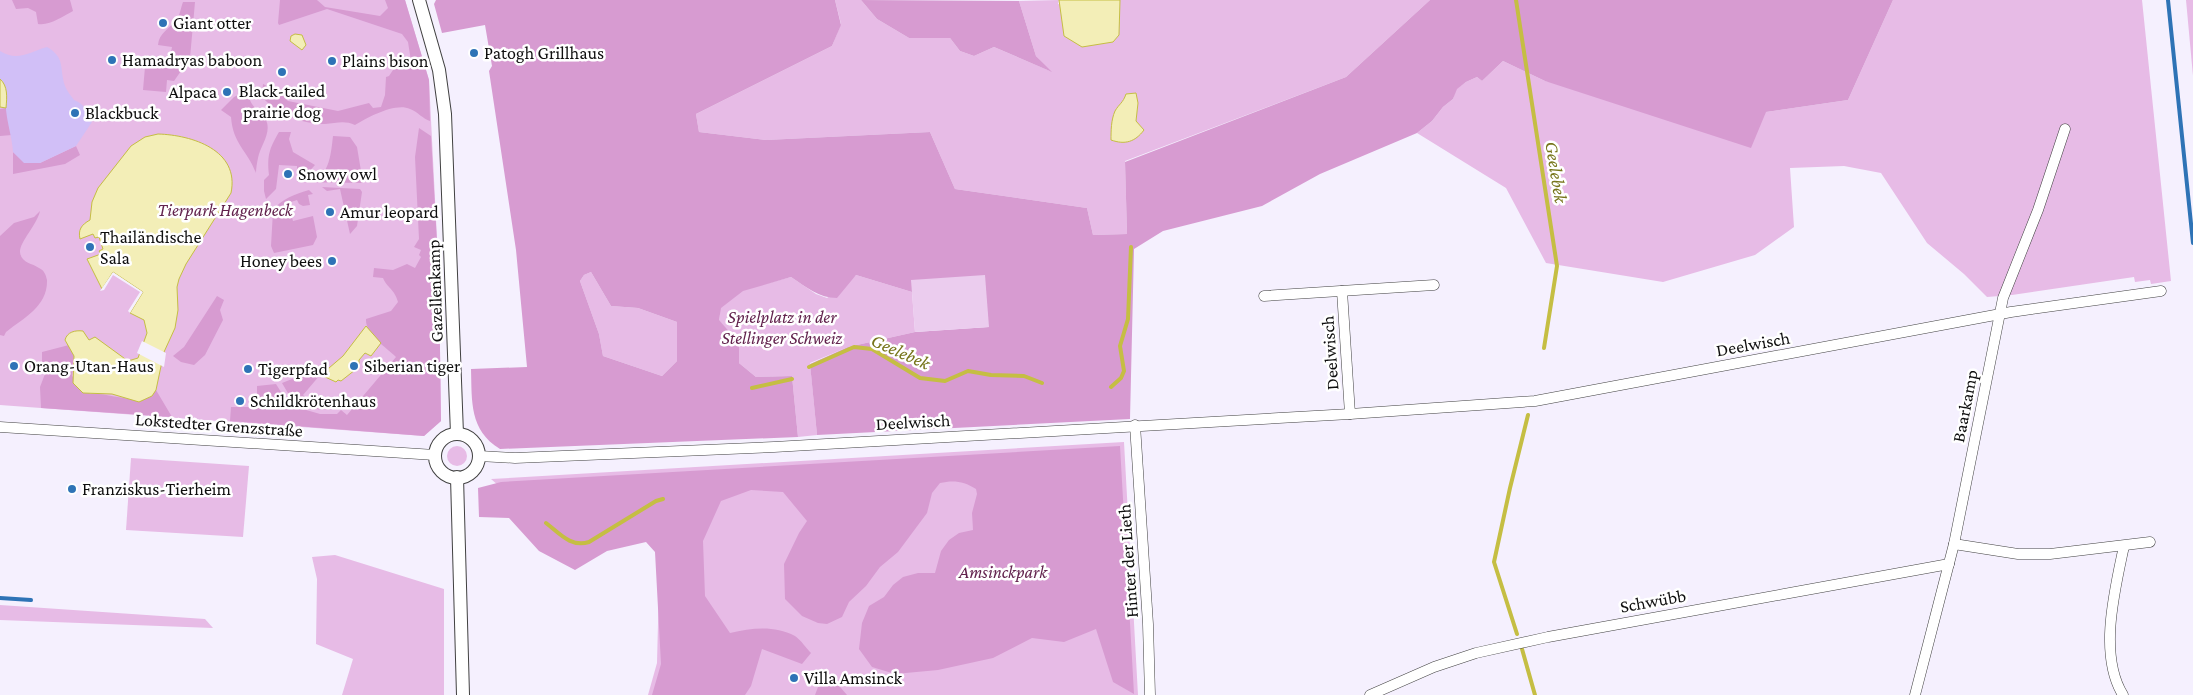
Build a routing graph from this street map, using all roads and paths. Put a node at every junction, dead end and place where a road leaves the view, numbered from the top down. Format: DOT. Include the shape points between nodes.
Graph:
graph roads {
  1 [pos="419,0"];
  2 [pos="2065,130"];
  3 [pos="1434,285"];
  4 [pos="1342,291"];
  5 [pos="2161,292"];
  6 [pos="1264,296"];
  7 [pos="2000,314"];
  8 [pos="1350,414"];
  9 [pos="1135,425"];
  10 [pos="0,427"];
  11 [pos="457,434"];
  12 [pos="435,455"];
  13 [pos="479,456"];
  14 [pos="457,478"];
  15 [pos="2150,542"];
  16 [pos="1954,544"];
  17 [pos="2124,546"];
  18 [pos="1949,564"];
  19 [pos="463,695"];
  20 [pos="1150,695"];
  21 [pos="1370,695"];
  22 [pos="1915,695"];
  23 [pos="2123,695"];
  1 -- 11 [label="street, Gazellenkamp" via="439,70 445,114"];
  2 -- 7 [label="street, Baarkamp"];
  3 -- 4 [label="street, Deelwisch"];
  4 -- 6 [label="street, Deelwisch"];
  4 -- 8 [label="street, Deelwisch"];
  5 -- 7 [label="street, Deelwisch"];
  7 -- 8 [label="street, Deelwisch" via="1535,401"];
  7 -- 16 [label="street, Baarkamp"];
  8 -- 9 [label="street, Deelwisch"];
  9 -- 13 [label="street, Deelwisch" via="774,447 515,458"];
  9 -- 20 [label="street, Hinter der Lieth"];
  10 -- 12 [label="street, Lokstedter Grenzstraße"];
  11 -- 12 [label="street" via="442,440"];
  11 -- 13 [label="street" via="473,441"];
  12 -- 14 [label="street" via="442,471"];
  13 -- 14 [label="street" via="472,471"];
  14 -- 19 [label="street"];
  15 -- 17 [label="street"];
  16 -- 17 [label="street" via="2018,554"];
  16 -- 18 [label="street, Baarkamp"];
  17 -- 23 [label="street" via="2111,610 2111,669"];
  18 -- 21 [label="street, Schwübb" via="1476,653"];
  18 -- 22 [label="street, Baarkamp"];
}
